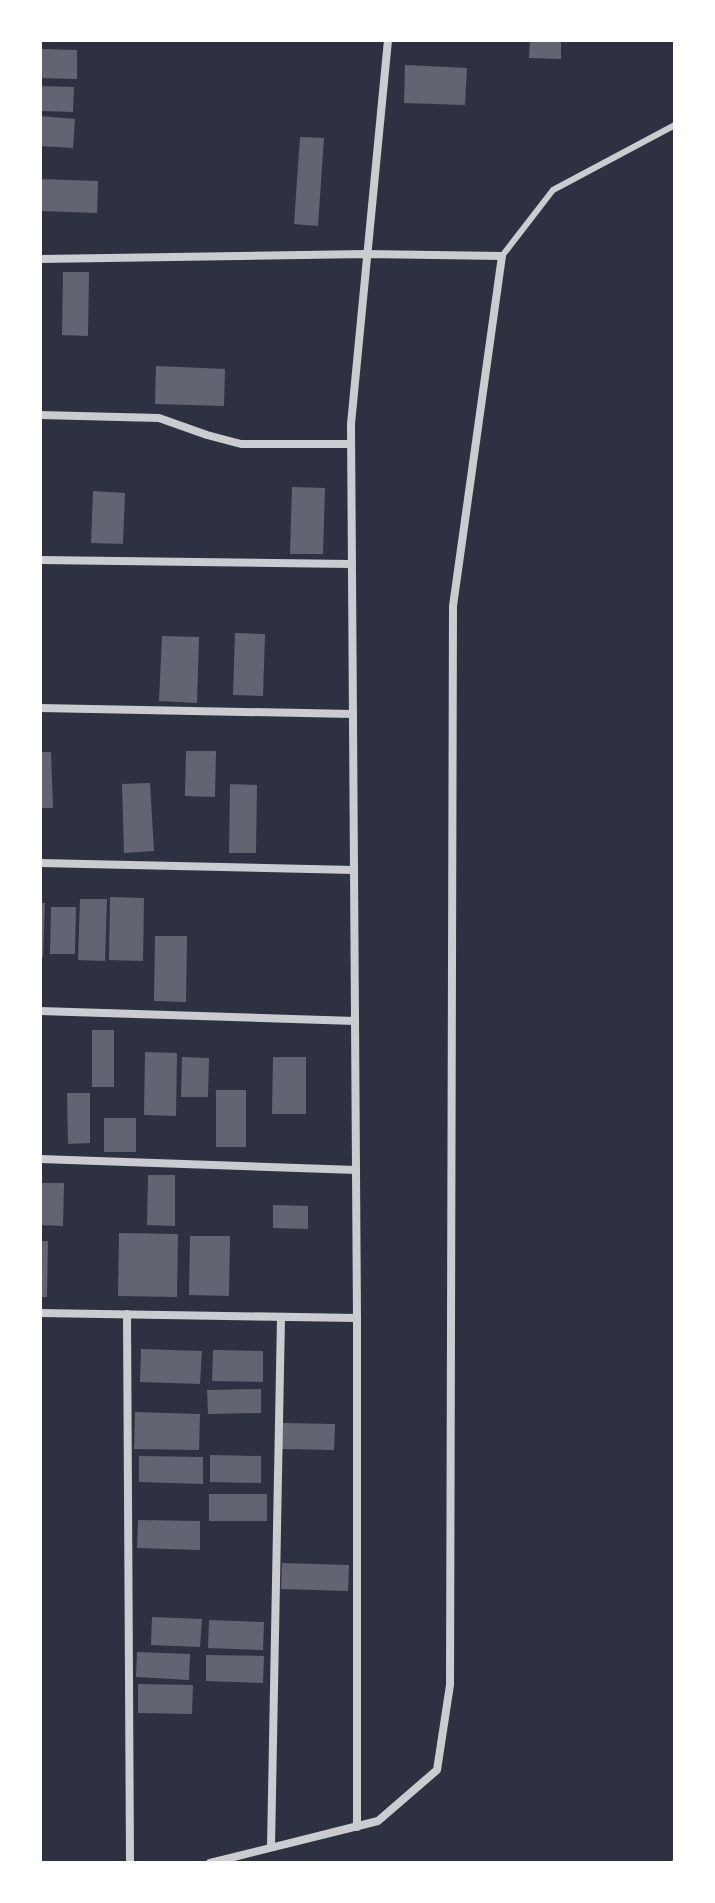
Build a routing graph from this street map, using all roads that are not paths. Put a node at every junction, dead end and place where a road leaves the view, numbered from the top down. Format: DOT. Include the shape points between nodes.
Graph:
graph roads {
  1 [pos="388,40"];
  2 [pos="675,125"];
  3 [pos="366,254"];
  4 [pos="502,256"];
  5 [pos="40,259"];
  6 [pos="40,415"];
  7 [pos="351,444"];
  8 [pos="40,560"];
  9 [pos="352,564"];
  10 [pos="40,708"];
  11 [pos="353,714"];
  12 [pos="40,863"];
  13 [pos="354,870"];
  14 [pos="40,1011"];
  15 [pos="355,1021"];
  16 [pos="40,1159"];
  17 [pos="356,1170"];
  18 [pos="40,1313"];
  19 [pos="127,1314"];
  20 [pos="281,1317"];
  21 [pos="357,1318"];
  22 [pos="357,1827"];
  23 [pos="271,1847"];
  24 [pos="130,1863"];
  25 [pos="210,1863"];
  1 -- 3 [label="street"];
  2 -- 4 [label="lane" via="553,190"];
  3 -- 4 [label="street"];
  3 -- 5 [label="street"];
  3 -- 7 [label="street"];
  4 -- 22 [label="street" via="453,606 450,1685 437,1770 378,1821"];
  6 -- 7 [label="street" via="159,418 241,444"];
  7 -- 9 [label="street"];
  8 -- 9 [label="street"];
  9 -- 11 [label="street"];
  10 -- 11 [label="street"];
  11 -- 13 [label="street"];
  12 -- 13 [label="street"];
  13 -- 15 [label="street"];
  14 -- 15 [label="street"];
  15 -- 17 [label="street"];
  16 -- 17 [label="street"];
  17 -- 21 [label="street"];
  18 -- 19 [label="street"];
  19 -- 20 [label="street"];
  19 -- 24 [label="street"];
  20 -- 21 [label="street"];
  20 -- 23 [label="street"];
  21 -- 22 [label="street"];
  22 -- 23 [label="street"];
  23 -- 25 [label="street"];
}
